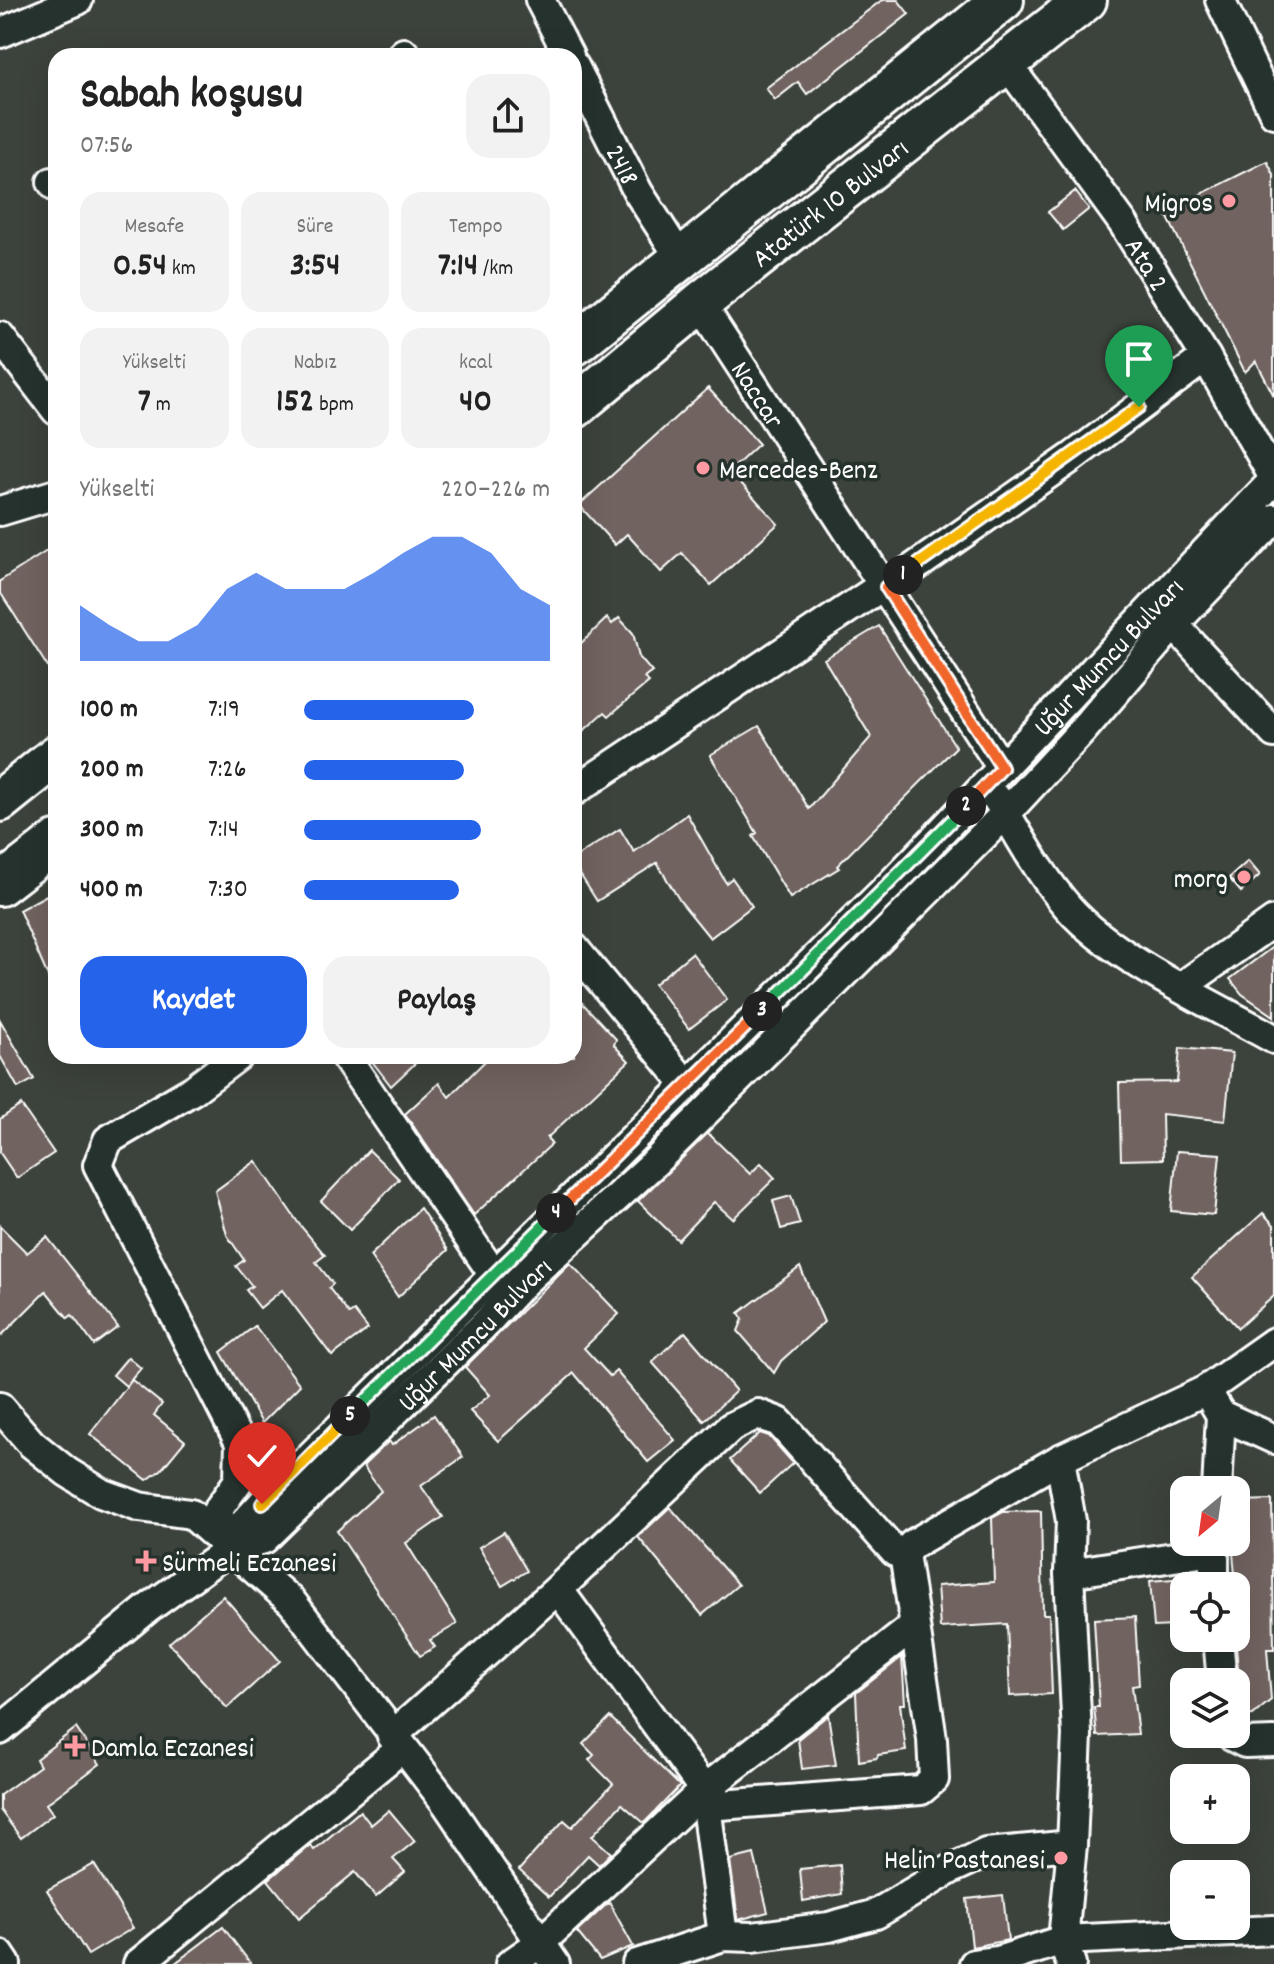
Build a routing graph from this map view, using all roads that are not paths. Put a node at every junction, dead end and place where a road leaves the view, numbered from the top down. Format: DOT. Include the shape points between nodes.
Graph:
graph roads {
  1 [pos="78,0"];
  2 [pos="540,0"];
  3 [pos="1003,0"];
  4 [pos="1086,0"];
  5 [pos="1220,0"];
  6 [pos="0,33"];
  7 [pos="565,48"];
  8 [pos="1005,61"];
  9 [pos="582,82"];
  10 [pos="1274,113"];
  11 [pos="681,259"];
  12 [pos="700,303"];
  13 [pos="0,337"];
  14 [pos="582,339"];
  15 [pos="1206,357"];
  16 [pos="48,400"];
  17 [pos="582,401"];
  18 [pos="1274,479"];
  19 [pos="48,496"];
  20 [pos="0,511"];
  21 [pos="1274,519"];
  22 [pos="886,587"];
  23 [pos="1154,604"];
  24 [pos="1173,625"];
  25 [pos="1274,733"];
  26 [pos="48,762"];
  27 [pos="995,776"];
  28 [pos="582,786"];
  29 [pos="0,801"];
  30 [pos="1006,813"];
  31 [pos="48,848"];
  32 [pos="0,885"];
  33 [pos="1274,921"];
  34 [pos="582,958"];
  35 [pos="1181,987"];
  36 [pos="1274,1039"];
  37 [pos="227,1064"];
  38 [pos="350,1064"];
  39 [pos="686,1084"];
  40 [pos="494,1275"];
  41 [pos="1274,1342"];
  42 [pos="1206,1390"];
  43 [pos="0,1407"];
  44 [pos="1221,1415"];
  45 [pos="1274,1439"];
  46 [pos="1060,1459"];
  47 [pos="1218,1476"];
  48 [pos="232,1548"];
  49 [pos="904,1553"];
  50 [pos="1170,1555"];
  51 [pos="1069,1573"];
  52 [pos="558,1589"];
  53 [pos="913,1627"];
  54 [pos="2,1723"];
  55 [pos="397,1742"];
  56 [pos="1274,1742"];
  57 [pos="1250,1743"];
  58 [pos="706,1798"];
  59 [pos="1072,1845"];
  60 [pos="1274,1930"];
  61 [pos="723,1936"];
  62 [pos="1067,1952"];
  63 [pos="547,1954"];
  64 [pos="0,1955"];
  65 [pos="6,1964"];
  66 [pos="138,1964"];
  67 [pos="510,1964"];
  68 [pos="637,1964"];
  69 [pos="974,1964"];
  1 -- 6 [label="street"];
  2 -- 7 [label="street"];
  3 -- 11 [label="highway, Atatürk 10 Bulvarı"];
  4 -- 8 [label="highway, Atatürk 10 Bulvarı"];
  5 -- 10 [label="street"];
  8 -- 12 [label="highway, Atatürk 10 Bulvarı"];
  8 -- 15 [label="street, Ata 2" via="1123,223"];
  9 -- 11 [label="street, 2418" via="638,192"];
  11 -- 14 [label="highway, Atatürk 10 Bulvarı"];
  12 -- 17 [label="highway, Atatürk 10 Bulvarı"];
  12 -- 22 [label="street, Naccar"];
  13 -- 16 [label="street"];
  15 -- 18 [label="street, Ata 2"];
  15 -- 22 [label="street"];
  18 -- 23 [label="street, Uğur Mumcu Bulvarı"];
  19 -- 20 [label="street"];
  21 -- 24 [label="street, Uğur Mumcu Bulvarı"];
  22 -- 27 [label="street, Naccar"];
  22 -- 28 [label="street"];
  23 -- 24 [label="street"];
  23 -- 27 [label="street, Uğur Mumcu Bulvarı"];
  24 -- 25 [label="street"];
  24 -- 30 [label="street, Uğur Mumcu Bulvarı"];
  26 -- 29 [label="highway"];
  27 -- 30 [label="street, Naccar"];
  27 -- 39 [label="street, Uğur Mumcu Bulvarı"];
  30 -- 35 [label="street, Naccar" via="1069,908 1114,947"];
  30 -- 48 [label="street, Uğur Mumcu Bulvarı" via="650,1167 524,1282 264,1539"];
  31 -- 32 [label="highway"];
  33 -- 35 [label="street"];
  34 -- 39 [label="street"];
  35 -- 36 [label="street, Naccar"];
  37 -- 48 [label="street" via="108,1140 98,1165 240,1443 239,1480 217,1511"];
  38 -- 40 [label="street"];
  39 -- 40 [label="street, Uğur Mumcu Bulvarı"];
  40 -- 48 [label="street, Uğur Mumcu Bulvarı" via="262,1504 237,1531"];
  41 -- 42 [label="street"];
  42 -- 44 [label="street"];
  42 -- 46 [label="street"];
  43 -- 48 [label="street" via="32,1444 101,1493 139,1507 191,1514"];
  44 -- 45 [label="street"];
  44 -- 47 [label="street"];
  46 -- 49 [label="street"];
  46 -- 51 [label="street" via="1071,1521"];
  48 -- 54 [label="street, Uğur Mumcu Bulvarı"];
  48 -- 55 [label="street" via="292,1602"];
  49 -- 52 [label="street" via="895,1552 779,1422 758,1414 731,1427"];
  49 -- 53 [label="street"];
  50 -- 51 [label="street"];
  51 -- 59 [label="street" via="1077,1735"];
  52 -- 55 [label="street"];
  52 -- 58 [label="street"];
  53 -- 58 [label="street"];
  53 -- 58 [label="street" via="932,1739 934,1779 928,1785 921,1790"];
  55 -- 63 [label="street" via="446,1803"];
  55 -- 66 [label="street"];
  56 -- 57 [label="street"];
  58 -- 61 [label="street"];
  58 -- 63 [label="street"];
  59 -- 61 [label="street" via="986,1853 876,1914 829,1927"];
  59 -- 62 [label="street"];
  60 -- 62 [label="street"];
  61 -- 68 [label="street"];
  62 -- 69 [label="street"];
  63 -- 67 [label="street"];
  64 -- 65 [label="street"];
}
